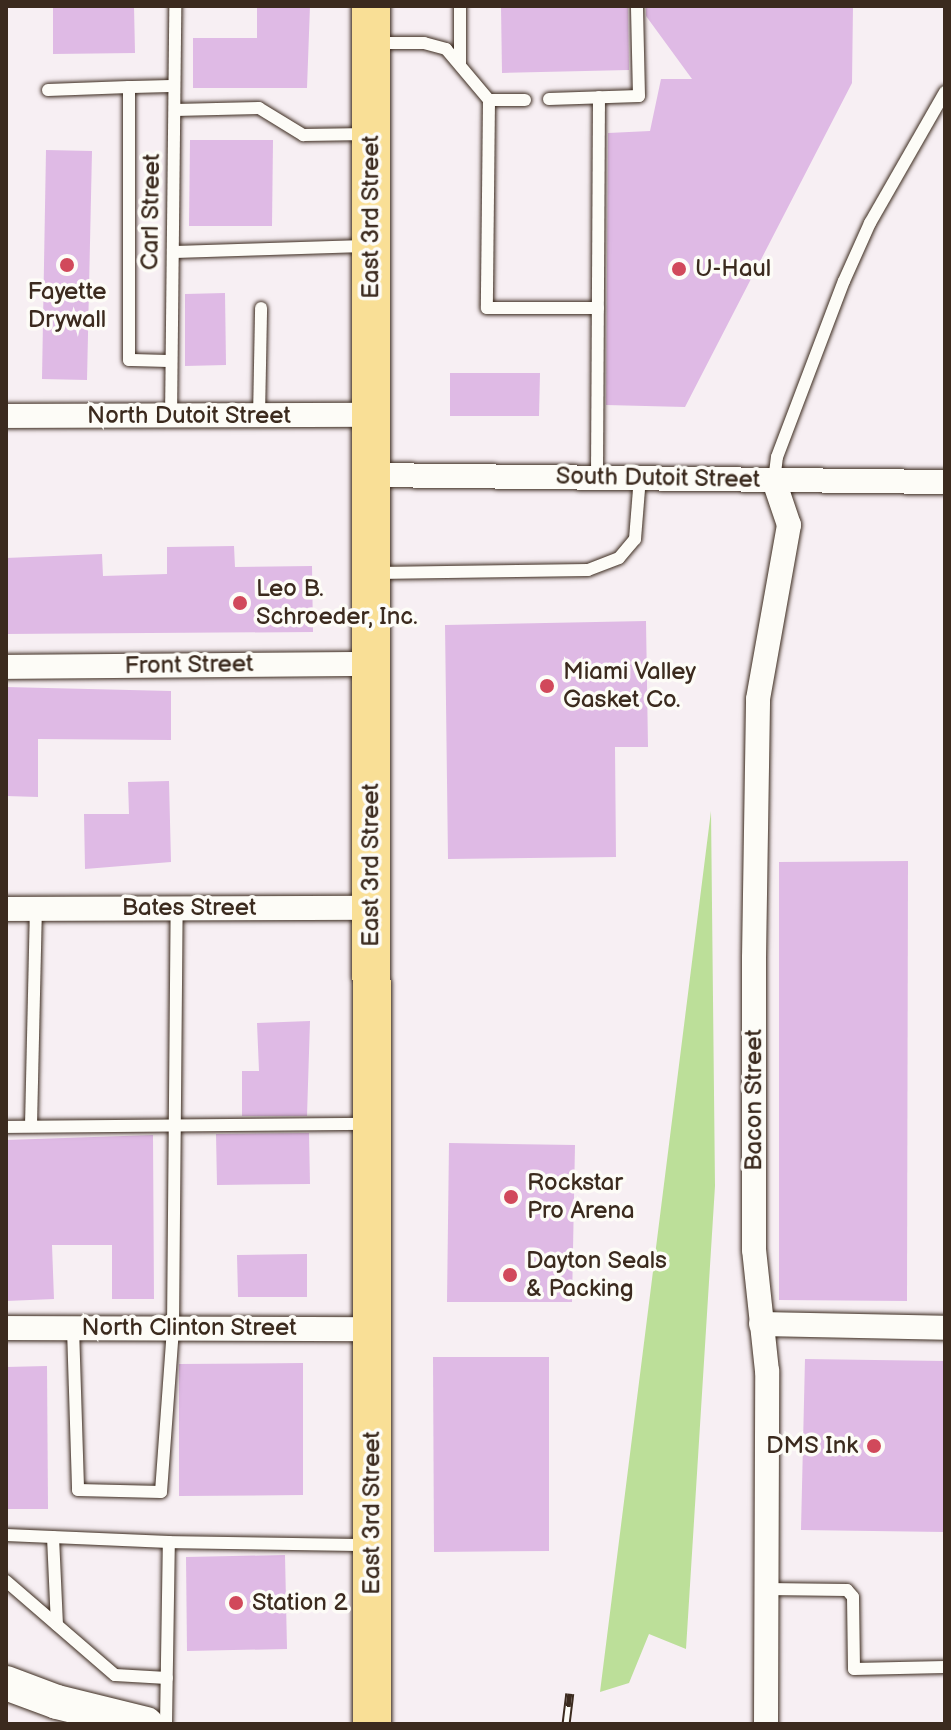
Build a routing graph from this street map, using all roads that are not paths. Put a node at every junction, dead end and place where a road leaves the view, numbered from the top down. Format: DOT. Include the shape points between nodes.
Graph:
graph roads {
  1 [pos="175,6"];
  2 [pos="460,6"];
  3 [pos="637,6"];
  4 [pos="371,24"];
  5 [pos="460,64"];
  6 [pos="174,86"];
  7 [pos="129,87"];
  8 [pos="48,90"];
  9 [pos="945,92"];
  10 [pos="599,97"];
  11 [pos="549,99"];
  12 [pos="489,100"];
  13 [pos="525,100"];
  14 [pos="175,110"];
  15 [pos="371,134"];
  16 [pos="371,246"];
  17 [pos="173,252"];
  18 [pos="261,308"];
  19 [pos="598,308"];
  20 [pos="171,361"];
  21 [pos="371,415"];
  22 [pos="6,416"];
  23 [pos="259,417"];
  24 [pos="171,419"];
  25 [pos="372,475"];
  26 [pos="597,476"];
  27 [pos="640,477"];
  28 [pos="774,481"];
  29 [pos="945,482"];
  30 [pos="371,574"];
  31 [pos="371,664"];
  32 [pos="6,667"];
  33 [pos="177,908"];
  34 [pos="371,908"];
  35 [pos="6,909"];
  36 [pos="36,909"];
  37 [pos="372,1124"];
  38 [pos="174,1125"];
  39 [pos="31,1126"];
  40 [pos="6,1127"];
  41 [pos="761,1324"];
  42 [pos="6,1328"];
  43 [pos="73,1328"];
  44 [pos="173,1328"];
  45 [pos="945,1328"];
  46 [pos="372,1329"];
  47 [pos="6,1535"];
  48 [pos="53,1537"];
  49 [pos="169,1542"];
  50 [pos="372,1545"];
  51 [pos="6,1581"];
  52 [pos="766,1589"];
  53 [pos="57,1625"];
  54 [pos="945,1667"];
  55 [pos="167,1678"];
  56 [pos="6,1683"];
  57 [pos="146,1724"];
  58 [pos="166,1724"];
  59 [pos="372,1724"];
  60 [pos="766,1724"];
  1 -- 6 [label="lane, Carl Street"];
  2 -- 5 [label="lane"];
  3 -- 10 [label="lane" via="639,96"];
  4 -- 5 [label="lane" via="446,49"];
  4 -- 15 [label="main road, East 3rd Street"];
  5 -- 12 [label="lane" via="475,90"];
  6 -- 7 [label="lane"];
  6 -- 14 [label="lane, Carl Street"];
  7 -- 8 [label="lane"];
  7 -- 20 [label="lane" via="129,360"];
  9 -- 28 [label="lane" via="870,223 844,281 777,457"];
  10 -- 11 [label="lane"];
  10 -- 19 [label="lane"];
  12 -- 13 [label="lane"];
  12 -- 19 [label="lane" via="487,308"];
  14 -- 15 [label="lane" via="259,108 303,135"];
  14 -- 17 [label="lane, Carl Street"];
  15 -- 16 [label="main road, East 3rd Street"];
  16 -- 17 [label="lane"];
  16 -- 21 [label="main road, East 3rd Street"];
  17 -- 20 [label="lane, Carl Street"];
  18 -- 23 [label="lane"];
  19 -- 26 [label="lane"];
  20 -- 24 [label="lane, Carl Street"];
  21 -- 23 [label="street, North Dutoit Street"];
  21 -- 25 [label="main road, East 3rd Street"];
  22 -- 24 [label="street, North Dutoit Street"];
  23 -- 24 [label="street, North Dutoit Street"];
  25 -- 26 [label="street, South Dutoit Street"];
  25 -- 30 [label="main road, East 3rd Street"];
  26 -- 27 [label="street, South Dutoit Street"];
  27 -- 28 [label="street, South Dutoit Street"];
  27 -- 30 [label="lane" via="635,539 619,558 588,570"];
  28 -- 29 [label="street, South Dutoit Street"];
  28 -- 41 [label="street, Bacon Street" via="789,525 758,699 754,1250"];
  30 -- 31 [label="main road, East 3rd Street"];
  31 -- 32 [label="street, Front Street"];
  31 -- 34 [label="main road, East 3rd Street"];
  33 -- 34 [label="street, Bates Street"];
  33 -- 36 [label="street, Bates Street"];
  33 -- 38 [label="lane"];
  34 -- 37 [label="main road, East 3rd Street"];
  35 -- 36 [label="street, Bates Street"];
  36 -- 39 [label="lane"];
  37 -- 38 [label="lane"];
  37 -- 46 [label="main road, East 3rd Street"];
  38 -- 39 [label="lane"];
  38 -- 44 [label="lane"];
  39 -- 40 [label="lane"];
  41 -- 45 [label="street"];
  41 -- 52 [label="street, Bacon Street" via="767,1371"];
  42 -- 43 [label="street, North Clinton Street"];
  43 -- 44 [label="street, North Clinton Street"];
  43 -- 44 [label="lane" via="78,1490 161,1492"];
  44 -- 46 [label="street, North Clinton Street"];
  46 -- 50 [label="main road, East 3rd Street"];
  47 -- 48 [label="lane"];
  48 -- 49 [label="lane"];
  48 -- 53 [label="lane"];
  49 -- 50 [label="lane"];
  49 -- 55 [label="lane"];
  50 -- 59 [label="main road, East 3rd Street"];
  51 -- 53 [label="lane"];
  52 -- 54 [label="lane" via="847,1590 853,1597 854,1669"];
  52 -- 60 [label="street, Bacon Street"];
  53 -- 55 [label="lane" via="115,1675"];
  55 -- 58 [label="lane"];
  56 -- 57 [label="main road"];
}
